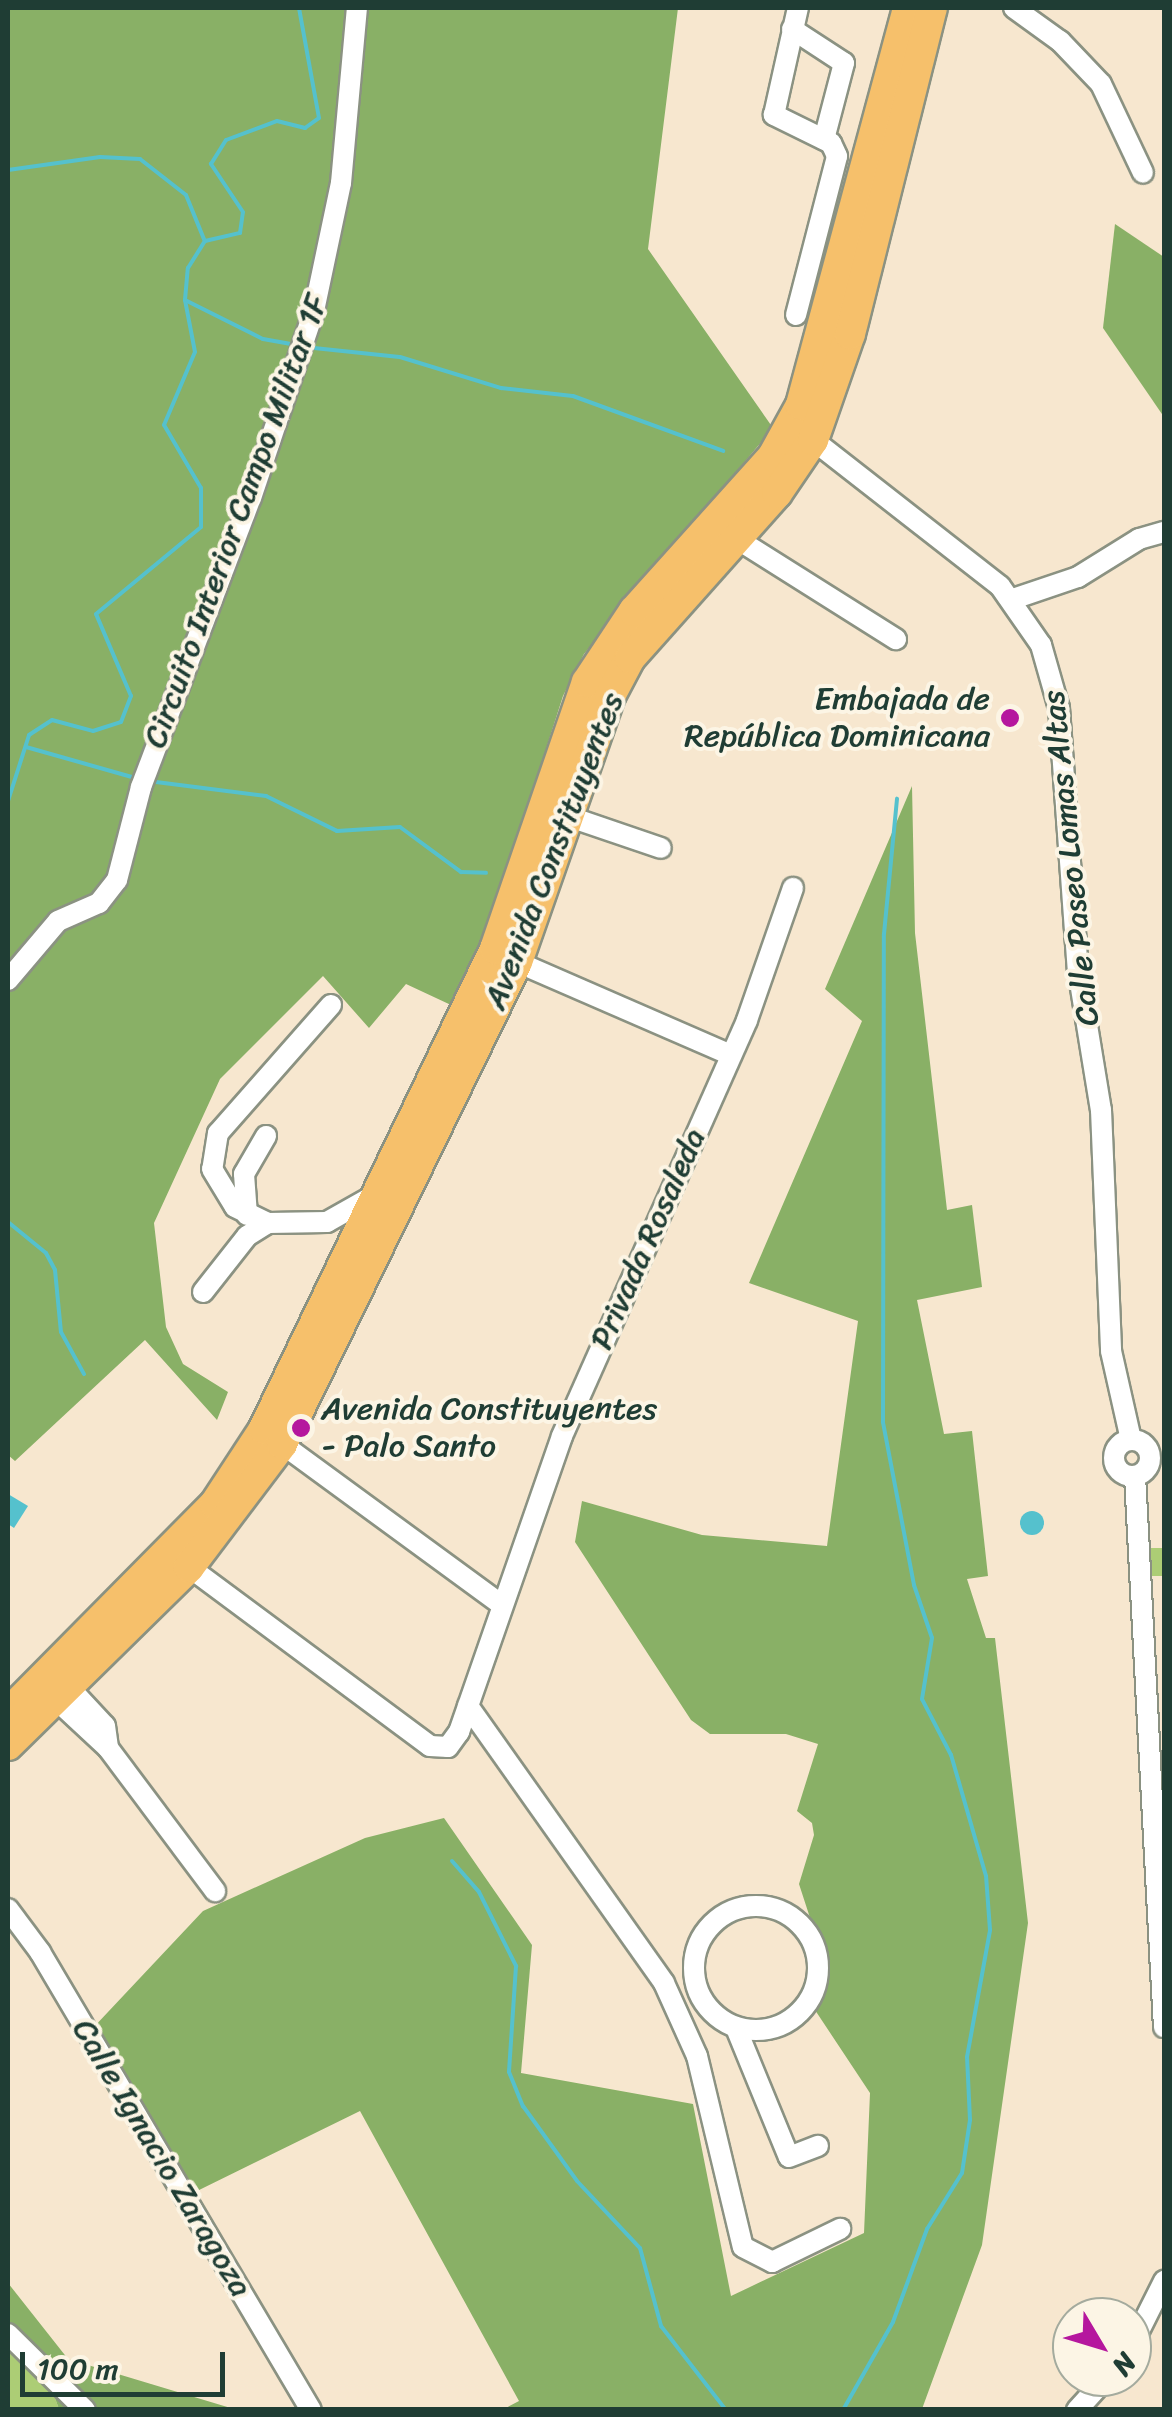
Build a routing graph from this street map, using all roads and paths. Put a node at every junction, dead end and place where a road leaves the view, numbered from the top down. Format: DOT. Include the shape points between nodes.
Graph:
graph roads {
  1 [pos="357,8"];
  2 [pos="798,8"];
  3 [pos="908,8"];
  4 [pos="932,8"];
  5 [pos="1014,8"];
  6 [pos="792,29"];
  7 [pos="824,139"];
  8 [pos="1143,173"];
  9 [pos="796,315"];
  10 [pos="813,440"];
  11 [pos="1164,532"];
  12 [pos="738,539"];
  13 [pos="1013,599"];
  14 [pos="896,639"];
  15 [pos="568,816"];
  16 [pos="661,848"];
  17 [pos="793,888"];
  18 [pos="517,962"];
  19 [pos="8,980"];
  20 [pos="331,1005"];
  21 [pos="731,1055"];
  22 [pos="266,1136"];
  23 [pos="379,1192"];
  24 [pos="246,1214"];
  25 [pos="319,1223"];
  26 [pos="268,1224"];
  27 [pos="350,1254"];
  28 [pos="204,1292"];
  29 [pos="1130,1440"];
  30 [pos="282,1444"];
  31 [pos="1157,1452"];
  32 [pos="1135,1476"];
  33 [pos="188,1567"];
  34 [pos="502,1605"];
  35 [pos="59,1690"];
  36 [pos="468,1706"];
  37 [pos="8,1714"];
  38 [pos="8,1745"];
  39 [pos="215,1891"];
  40 [pos="8,1910"];
  41 [pos="692,1969"];
  42 [pos="664,1983"];
  43 [pos="1164,2026"];
  44 [pos="736,2028"];
  45 [pos="818,2146"];
  46 [pos="840,2230"];
  47 [pos="1164,2281"];
  48 [pos="1152,2305"];
  49 [pos="8,2334"];
  50 [pos="85,2410"];
  51 [pos="312,2410"];
  1 -- 19 [label="street, Circuito Interior Campo Militar 1F" via="341,183 314,311 141,787 116,880 99,903 58,922"];
  2 -- 6 [label="street"];
  3 -- 23 [label="highway, Avenida Constituyentes" via="801,405 773,456 634,611 587,682 495,950"];
  4 -- 10 [label="highway, Avenida Constituyentes" via="850,334"];
  5 -- 8 [label="street" via="1060,41 1100,84"];
  6 -- 7 [label="street" via="844,63"];
  6 -- 7 [label="street" via="774,115"];
  7 -- 9 [label="street" via="837,156"];
  10 -- 12 [label="highway, Avenida Constituyentes"];
  10 -- 13 [label="street, Calle Paseo Lomas Altas" via="884,489"];
  11 -- 13 [label="street" via="1139,539 1078,577"];
  12 -- 14 [label="street"];
  12 -- 15 [label="highway, Avenida Constituyentes" via="630,658 594,735"];
  13 -- 29 [label="street, Calle Paseo Lomas Altas" via="1041,644 1059,708 1078,970 1101,1110 1111,1351"];
  15 -- 16 [label="street"];
  15 -- 18 [label="highway, Avenida Constituyentes"];
  17 -- 21 [label="street, Privada Rosaleda"];
  18 -- 21 [label="street"];
  18 -- 30 [label="highway, Avenida Constituyentes"];
  20 -- 24 [label="street" via="218,1133 215,1178"];
  21 -- 34 [label="street, Privada Rosaleda" via="562,1436"];
  22 -- 24 [label="street" via="244,1174"];
  23 -- 25 [label="street"];
  23 -- 27 [label="highway, Avenida Constituyentes"];
  24 -- 26 [label="street"];
  25 -- 26 [label="street"];
  25 -- 27 [label="street"];
  26 -- 28 [label="street" via="247,1236"];
  27 -- 37 [label="highway, Avenida Constituyentes" via="234,1479"];
  29 -- 31 [label="street"];
  29 -- 32 [label="street" via="1114,1460 1121,1472"];
  30 -- 33 [label="highway, Avenida Constituyentes"];
  30 -- 34 [label="street"];
  31 -- 32 [label="street"];
  32 -- 43 [label="street"];
  33 -- 35 [label="highway, Avenida Constituyentes"];
  33 -- 36 [label="street, Privada Rosaleda" via="430,1746 448,1747"];
  34 -- 36 [label="street, Privada Rosaleda"];
  35 -- 38 [label="highway, Avenida Constituyentes"];
  35 -- 39 [label="street"];
  36 -- 42 [label="street"];
  40 -- 51 [label="street, Calle Ignacio Zaragoza" via="40,1952"];
  41 -- 42 [label="street"];
  41 -- 44 [label="street" via="705,2006"];
  41 -- 44 [label="street" via="704,1932 735,1908 774,1908 806,1930 818,1967 807,2004 776,2028"];
  42 -- 46 [label="street" via="697,2056 743,2247 772,2262"];
  44 -- 45 [label="street" via="789,2157"];
  47 -- 48 [label="street"];
  49 -- 50 [label="street"];
}
